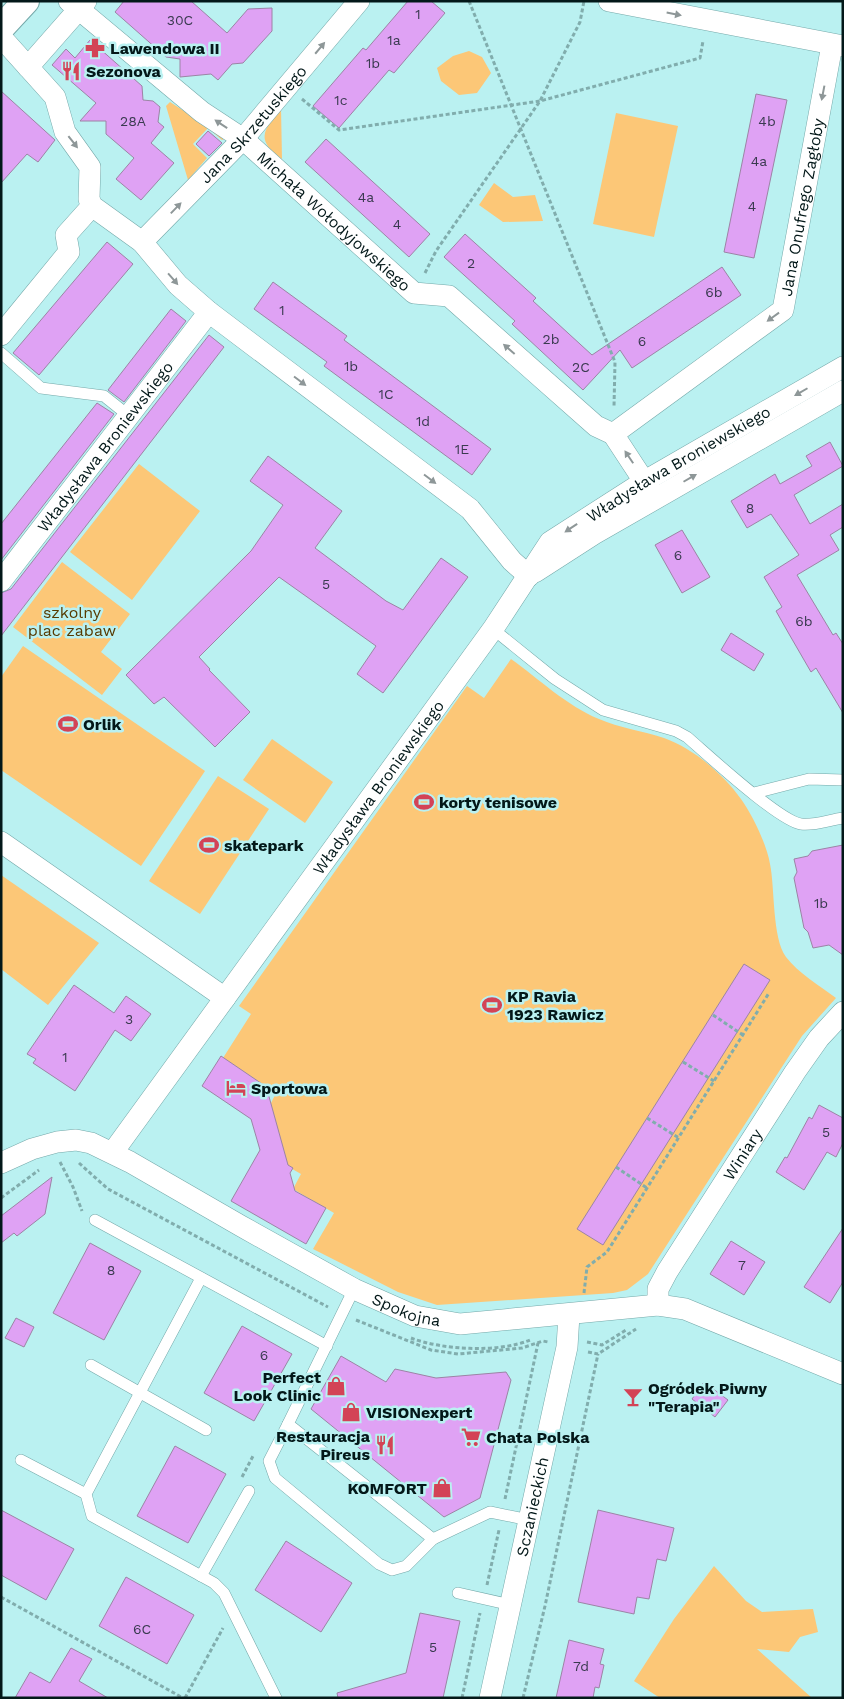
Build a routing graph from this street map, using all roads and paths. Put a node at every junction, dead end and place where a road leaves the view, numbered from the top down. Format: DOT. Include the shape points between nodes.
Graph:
graph roads {
  1 [pos="26,1"];
  2 [pos="359,1"];
  3 [pos="468,1"];
  4 [pos="584,1"];
  5 [pos="609,1"];
  6 [pos="78,4"];
  7 [pos="706,20"];
  8 [pos="1,28"];
  9 [pos="1,37"];
  10 [pos="837,46"];
  11 [pos="28,67"];
  12 [pos="288,86"];
  13 [pos="540,101"];
  14 [pos="509,105"];
  15 [pos="520,131"];
  16 [pos="243,139"];
  17 [pos="92,206"];
  18 [pos="142,242"];
  19 [pos="414,293"];
  20 [pos="209,312"];
  21 [pos="1,335"];
  22 [pos="1,353"];
  23 [pos="843,367"];
  24 [pos="843,391"];
  25 [pos="129,416"];
  26 [pos="613,434"];
  27 [pos="650,490"];
  28 [pos="529,576"];
  29 [pos="1,581"];
  30 [pos="493,629"];
  31 [pos="843,780"];
  32 [pos="754,793"];
  33 [pos="843,818"];
  34 [pos="1,842"];
  35 [pos="769,993"];
  36 [pos="225,998"];
  37 [pos="843,1012"];
  38 [pos="712,1014"];
  39 [pos="743,1035"];
  40 [pos="683,1062"];
  41 [pos="714,1082"];
  42 [pos="647,1118"];
  43 [pos="678,1138"];
  44 [pos="112,1152"];
  45 [pos="59,1159"];
  46 [pos="1,1163"];
  47 [pos="616,1167"];
  48 [pos="648,1188"];
  49 [pos="95,1220"];
  50 [pos="201,1278"];
  51 [pos="354,1288"];
  52 [pos="658,1305"];
  53 [pos="578,1314"];
  54 [pos="642,1325"];
  55 [pos="327,1346"];
  56 [pos="567,1347"];
  57 [pos="598,1354"];
  58 [pos="91,1365"];
  59 [pos="843,1374"];
  60 [pos="140,1392"];
  61 [pos="288,1424"];
  62 [pos="206,1430"];
  63 [pos="20,1460"];
  64 [pos="249,1491"];
  65 [pos="86,1494"];
  66 [pos="529,1520"];
  67 [pos="433,1539"];
  68 [pos="201,1576"];
  69 [pos="458,1593"];
  70 [pos="1,1597"];
  71 [pos="511,1605"];
  72 [pos="233,1611"];
  73 [pos="184,1698"];
  74 [pos="276,1698"];
  75 [pos="490,1698"];
  76 [pos="522,1698"];
  1 -- 8 [label="street"];
  12 -- 2 [label="street, Jana Skrzetuskiego, one-way"];
  3 -- 14 [label="path"];
  4 -- 13 [label="path" via="580,22"];
  5 -- 7 [label="street, one-way"];
  6 -- 11 [label="street"];
  16 -- 6 [label="street, Michała Wołodyjowskiego, one-way" via="202,112"];
  7 -- 10 [label="street"];
  7 -- 13 [label="path" via="700,58"];
  9 -- 11 [label="street"];
  10 -- 26 [label="street, Jana Onufrego Zagłoby, one-way" via="783,310"];
  11 -- 17 [label="street, one-way" via="55,97 65,132 90,167"];
  12 -- 14 [label="path" via="340,130"];
  12 -- 16 [label="street, Jana Skrzetuskiego"];
  13 -- 14 [label="path"];
  13 -- 15 [label="path"];
  14 -- 15 [label="path"];
  15 -- 19 [label="path" via="436,251"];
  15 -- 26 [label="path" via="615,362"];
  18 -- 16 [label="street, Jana Skrzetuskiego, one-way"];
  16 -- 19 [label="street, Michała Wołodyjowskiego"];
  17 -- 18 [label="street"];
  17 -- 21 [label="street" via="66,235 69,252"];
  18 -- 20 [label="street, one-way" via="178,285"];
  26 -- 19 [label="street, Michała Wołodyjowskiego, one-way" via="596,426 449,296"];
  20 -- 25 [label="street, Władysława Broniewskiego"];
  20 -- 28 [label="street, one-way" via="470,509 512,561"];
  22 -- 25 [label="lane" via="41,388 104,396"];
  23 -- 27 [label="street, Władysława Broniewskiego, one-way"];
  27 -- 24 [label="street, Władysława Broniewskiego, one-way"];
  25 -- 29 [label="street, Władysława Broniewskiego"];
  27 -- 26 [label="street, Michała Wołodyjowskiego, one-way"];
  27 -- 28 [label="street, Władysława Broniewskiego"];
  28 -- 30 [label="street, Władysława Broniewskiego"];
  30 -- 32 [label="lane" via="555,679 603,710 687,737"];
  30 -- 36 [label="street, Władysława Broniewskiego"];
  31 -- 32 [label="lane" via="809,779"];
  32 -- 33 [label="lane" via="781,816 800,824"];
  34 -- 36 [label="street"];
  35 -- 39 [label="path"];
  36 -- 44 [label="street, Władysława Broniewskiego"];
  37 -- 52 [label="street, Winiary" via="795,1072 666,1272 658,1289"];
  38 -- 39 [label="path"];
  39 -- 41 [label="path"];
  40 -- 41 [label="path"];
  41 -- 43 [label="path"];
  42 -- 43 [label="path"];
  43 -- 48 [label="path"];
  44 -- 46 [label="street, Spokojna" via="91,1143 59,1141"];
  44 -- 51 [label="street, Spokojna"];
  45 -- 49 [label="path" via="74,1187 83,1214"];
  47 -- 48 [label="path"];
  48 -- 53 [label="path" via="607,1252 586,1267"];
  49 -- 50 [label="lane"];
  50 -- 55 [label="lane"];
  50 -- 60 [label="lane"];
  51 -- 53 [label="street, Spokojna" via="415,1316 460,1324"];
  51 -- 55 [label="lane"];
  52 -- 53 [label="street, Spokojna"];
  52 -- 59 [label="street, Spokojna" via="684,1309"];
  53 -- 56 [label="street, Sczanieckich"];
  54 -- 57 [label="path"];
  55 -- 61 [label="lane"];
  56 -- 57 [label="path"];
  56 -- 66 [label="street, Sczanieckich"];
  57 -- 76 [label="path" via="545,1606"];
  58 -- 60 [label="lane"];
  60 -- 62 [label="lane"];
  60 -- 65 [label="lane"];
  61 -- 67 [label="lane"];
  61 -- 67 [label="lane" via="269,1461 275,1478 379,1564 392,1570 406,1566"];
  63 -- 65 [label="lane"];
  64 -- 68 [label="lane"];
  65 -- 68 [label="lane" via="92,1516"];
  66 -- 67 [label="lane" via="490,1512"];
  66 -- 71 [label="street, Sczanieckich"];
  68 -- 72 [label="lane" via="224,1593"];
  69 -- 71 [label="lane"];
  70 -- 73 [label="path"];
  71 -- 75 [label="street, Sczanieckich"];
  72 -- 73 [label="path"];
  72 -- 74 [label="lane"];
}
